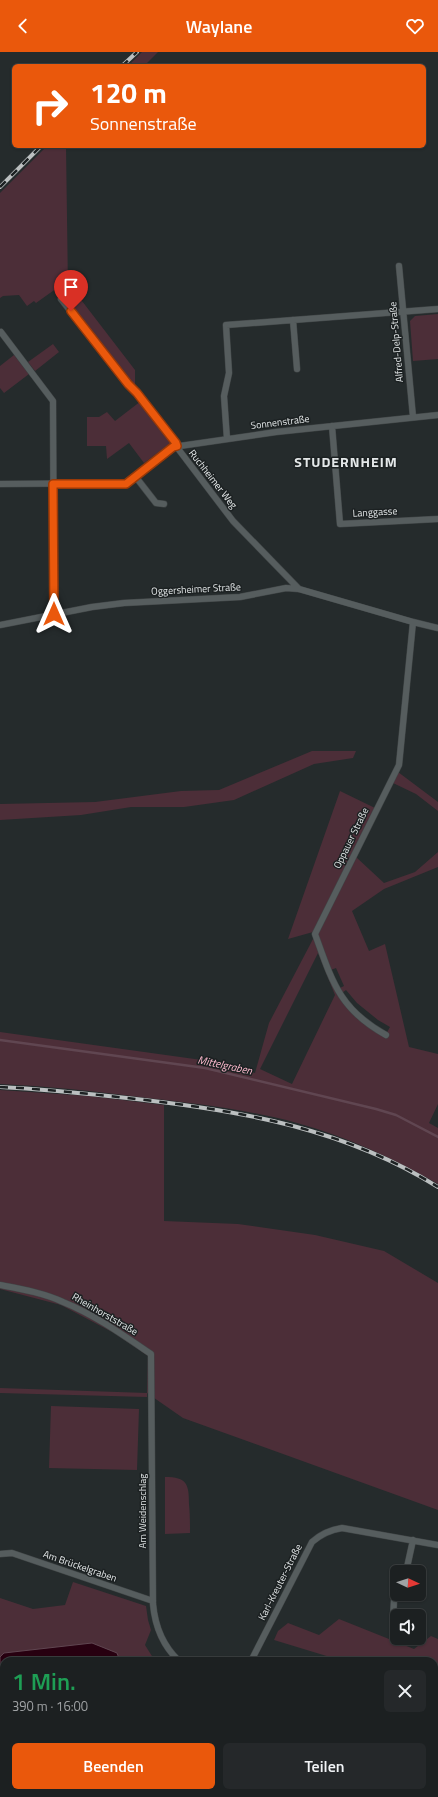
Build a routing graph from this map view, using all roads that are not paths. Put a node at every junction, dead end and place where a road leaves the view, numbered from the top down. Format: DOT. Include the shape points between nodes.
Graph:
graph roads {
  1 [pos="399,266"];
  2 [pos="61,299"];
  3 [pos="438,308"];
  4 [pos="404,311"];
  5 [pos="293,320"];
  6 [pos="1,332"];
  7 [pos="297,369"];
  8 [pos="438,415"];
  9 [pos="413,417"];
  10 [pos="332,426"];
  11 [pos="227,439"];
  12 [pos="177,446"];
  13 [pos="135,476"];
  14 [pos="0,484"];
  15 [pos="53,484"];
  16 [pos="164,504"];
  17 [pos="438,519"];
  18 [pos="299,589"];
  19 [pos="54,614"];
  20 [pos="413,622"];
  21 [pos="0,625"];
  22 [pos="438,628"];
  23 [pos="386,1034"];
  24 [pos="0,1285"];
  25 [pos="151,1354"];
  26 [pos="413,1540"];
  27 [pos="438,1545"];
  28 [pos="0,1554"];
  29 [pos="408,1565"];
  30 [pos="153,1601"];
  31 [pos="175,1657"];
  32 [pos="253,1657"];
  1 -- 4 [label="street, Alfred-Delp-Straße"];
  2 -- 12 [label="street, Ruchheimer Weg"];
  3 -- 4 [label="street"];
  4 -- 5 [label="street"];
  4 -- 9 [label="street, Alfred-Delp-Straße"];
  5 -- 7 [label="street"];
  5 -- 11 [label="street" via="226,325 229,373 224,396"];
  6 -- 15 [label="street" via="53,401"];
  8 -- 9 [label="street, Sonnenstraße"];
  9 -- 10 [label="street, Sonnenstraße"];
  10 -- 11 [label="street, Sonnenstraße"];
  10 -- 17 [label="street, Langgasse" via="340,524"];
  11 -- 12 [label="street, Sonnenstraße"];
  12 -- 13 [label="street, Sonnenstraße"];
  12 -- 18 [label="street, Ruchheimer Weg" via="233,521"];
  13 -- 15 [label="street, Sonnenstraße" via="126,484"];
  13 -- 16 [label="street" via="156,503"];
  14 -- 15 [label="street, Sonnenstraße"];
  15 -- 19 [label="street"];
  18 -- 19 [label="street, Oggersheimer Straße" via="286,588 240,598 124,603"];
  18 -- 20 [label="street, Oggersheimer Straße"];
  19 -- 21 [label="street, Oggersheimer Straße"];
  20 -- 22 [label="street, Oggersheimer Straße"];
  20 -- 23 [label="street, Oppauer Straße" via="399,765 315,934 339,995 351,1010"];
  24 -- 25 [label="street, Rheinhorststraße" via="62,1301 109,1326"];
  25 -- 30 [label="street, Am Weidenschlag"];
  26 -- 27 [label="street, Karl-Kreuter-Straße"];
  26 -- 29 [label="street"];
  26 -- 32 [label="street, Karl-Kreuter-Straße" via="342,1528 320,1535 312,1542"];
  28 -- 30 [label="street, Am Brückelgraben" via="12,1553"];
  30 -- 31 [label="street, Am Weidenschlag" via="158,1629"];
}
